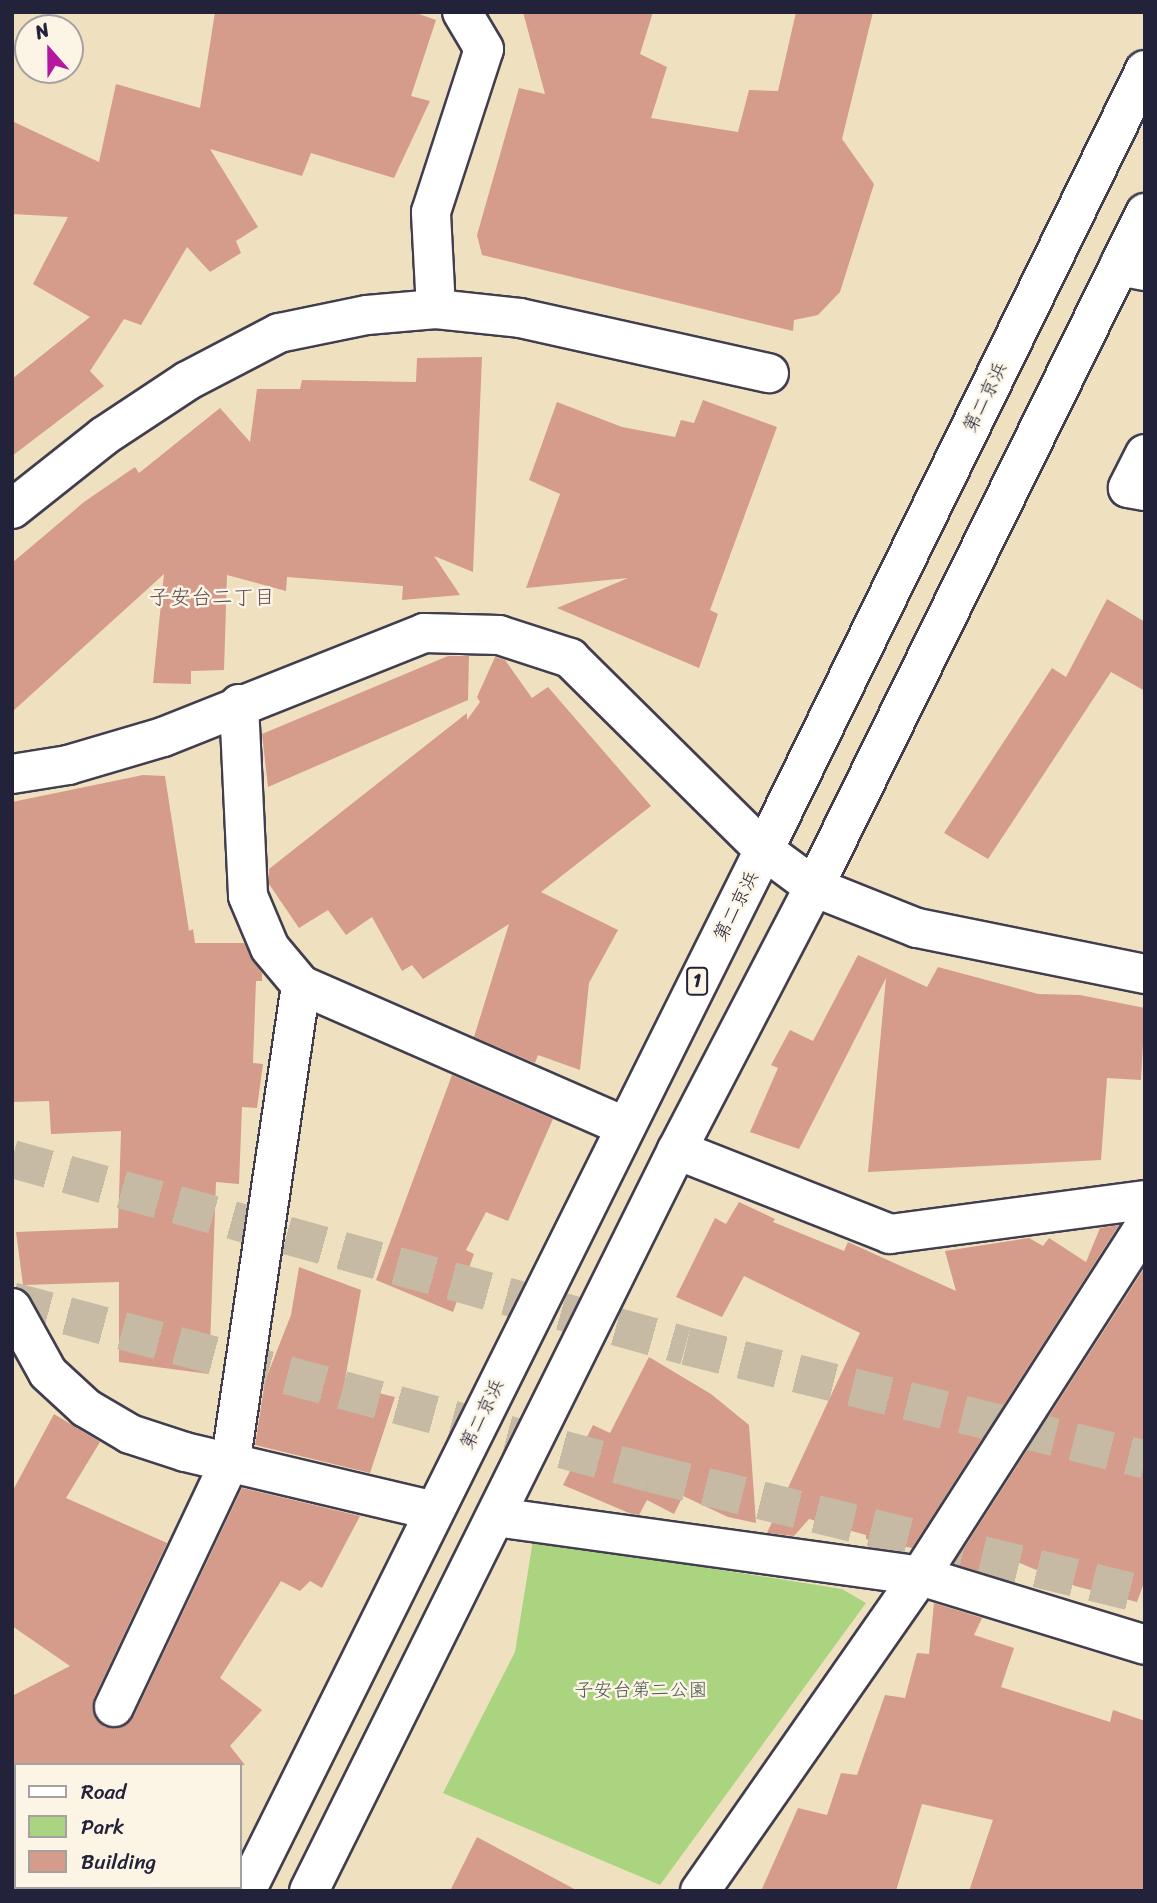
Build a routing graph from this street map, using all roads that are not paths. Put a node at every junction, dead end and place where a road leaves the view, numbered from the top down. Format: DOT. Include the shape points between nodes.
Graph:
graph roads {
  1 [pos="462,12"];
  2 [pos="1145,70"];
  3 [pos="1145,213"];
  4 [pos="1132,268"];
  5 [pos="436,309"];
  6 [pos="769,373"];
  7 [pos="1145,454"];
  8 [pos="1145,491"];
  9 [pos="12,509"];
  10 [pos="239,704"];
  11 [pos="12,774"];
  12 [pos="764,850"];
  13 [pos="814,887"];
  14 [pos="1145,974"];
  15 [pos="301,985"];
  16 [pos="623,1126"];
  17 [pos="677,1150"];
  18 [pos="1145,1199"];
  19 [pos="1145,1226"];
  20 [pos="12,1307"];
  21 [pos="231,1459"];
  22 [pos="434,1511"];
  23 [pos="496,1517"];
  24 [pos="920,1576"];
  25 [pos="1145,1645"];
  26 [pos="114,1707"];
  27 [pos="246,1891"];
  28 [pos="309,1891"];
  29 [pos="701,1891"];
  1 -- 5 [label="main road" via="484,49 431,212"];
  2 -- 12 [label="main road, 第二京浜 / 1"];
  3 -- 4 [label="main road"];
  4 -- 13 [label="main road"];
  5 -- 6 [label="main road" via="587,332"];
  5 -- 9 [label="main road" via="367,315 279,333 187,381 104,436"];
  7 -- 8 [label="main road" via="1128,488"];
  10 -- 11 [label="main road" via="115,752"];
  10 -- 12 [label="main road" via="424,633 499,635 570,658"];
  10 -- 15 [label="main road" via="248,896 270,948"];
  12 -- 13 [label="main road"];
  12 -- 16 [label="main road, 第二京浜 / 1"];
  13 -- 14 [label="main road" via="917,928"];
  13 -- 17 [label="main road"];
  15 -- 16 [label="main road"];
  15 -- 21 [label="main road"];
  16 -- 22 [label="main road, 第二京浜 / 1"];
  17 -- 18 [label="main road" via="890,1234"];
  17 -- 23 [label="main road"];
  19 -- 24 [label="main road"];
  20 -- 21 [label="main road" via="48,1373 86,1408 130,1434 185,1452"];
  21 -- 22 [label="main road"];
  21 -- 26 [label="main road"];
  22 -- 27 [label="main road, 第二京浜 / 1"];
  23 -- 24 [label="main road"];
  23 -- 28 [label="main road"];
  24 -- 25 [label="main road"];
  24 -- 29 [label="main road"];
}
